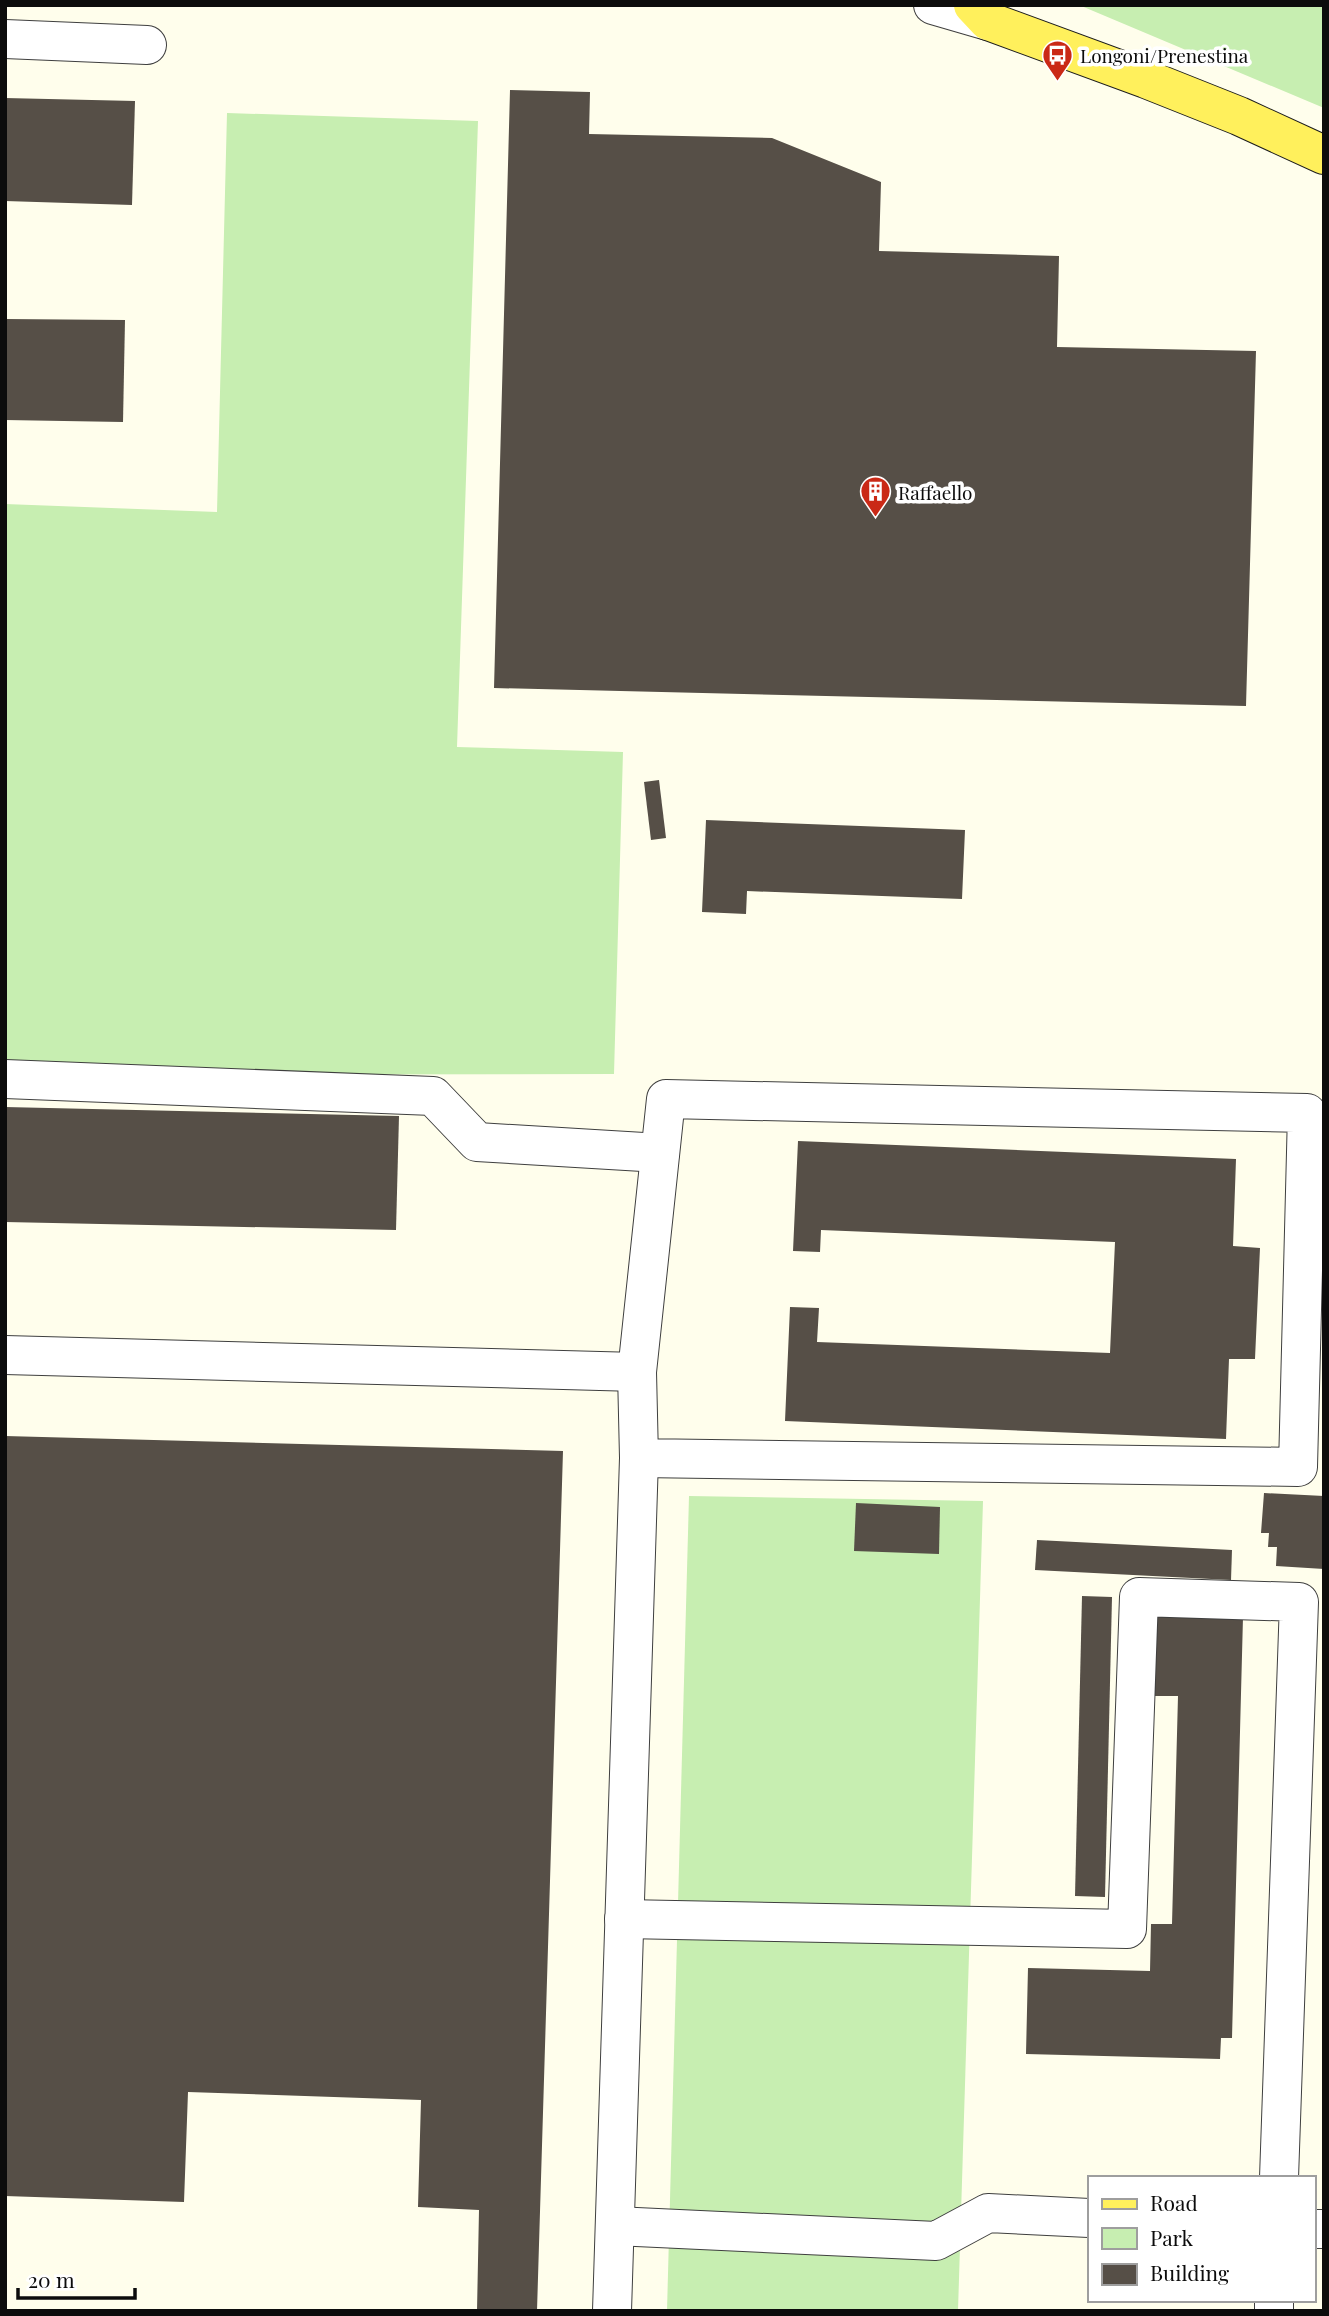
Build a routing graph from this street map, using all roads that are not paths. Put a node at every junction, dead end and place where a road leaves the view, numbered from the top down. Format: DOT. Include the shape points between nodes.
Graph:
graph roads {
  1 [pos="933,5"];
  2 [pos="981,13"];
  3 [pos="5,39"];
  4 [pos="147,45"];
  5 [pos="1324,155"];
  6 [pos="5,1079"];
  7 [pos="660,1153"];
  8 [pos="5,1355"];
  9 [pos="637,1372"];
  10 [pos="639,1458"];
  11 [pos="624,1919"];
  12 [pos="1279,2176"];
  13 [pos="1088,2218"];
  14 [pos="615,2227"];
  15 [pos="612,2311"];
  1 -- 2 [label="street"];
  2 -- 5 [label="main road" via="1239,116"];
  3 -- 4 [label="street"];
  6 -- 7 [label="street" via="433,1096 477,1142"];
  7 -- 9 [label="street"];
  7 -- 10 [label="street" via="666,1099 1307,1113 1298,1467"];
  8 -- 9 [label="street"];
  9 -- 10 [label="street"];
  10 -- 11 [label="street"];
  11 -- 12 [label="street" via="1127,1929 1139,1597 1299,1601"];
  11 -- 14 [label="street"];
  13 -- 14 [label="street" via="988,2213 936,2241"];
  14 -- 15 [label="street"];
}
